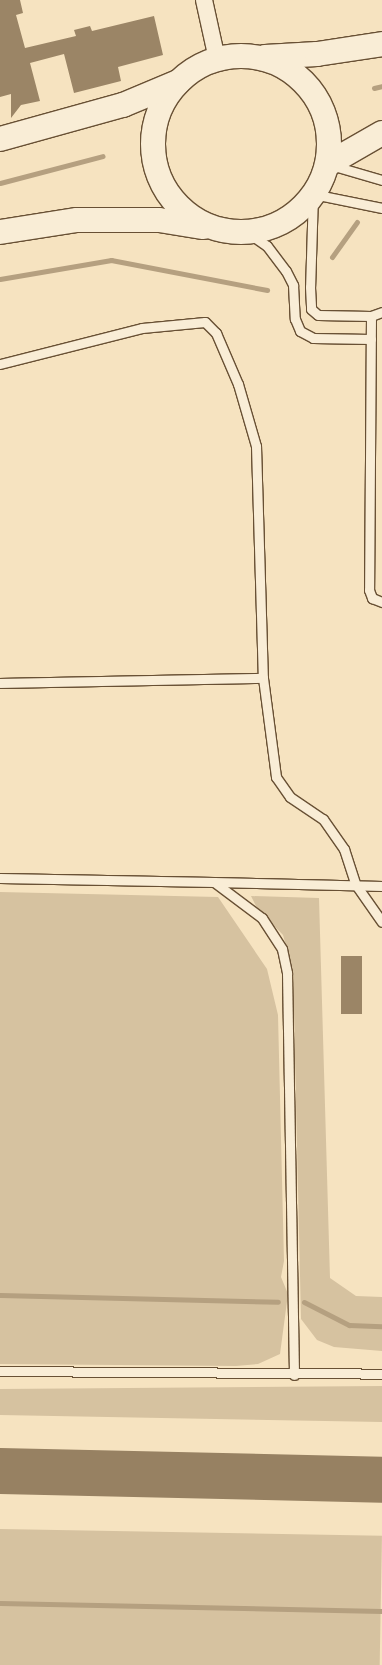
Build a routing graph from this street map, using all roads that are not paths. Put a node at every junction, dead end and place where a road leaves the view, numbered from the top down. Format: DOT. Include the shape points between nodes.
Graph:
graph roads {
  1 [pos="204,0"];
  2 [pos="382,44"];
  3 [pos="256,57"];
  4 [pos="217,59"];
  5 [pos="178,82"];
  6 [pos="382,134"];
  7 [pos="0,140"];
  8 [pos="328,164"];
  9 [pos="382,180"];
  10 [pos="313,194"];
  11 [pos="382,208"];
  12 [pos="220,229"];
  13 [pos="0,232"];
  14 [pos="247,232"];
  15 [pos="382,312"];
  16 [pos="371,316"];
  17 [pos="371,339"];
  18 [pos="0,364"];
  19 [pos="382,602"];
  20 [pos="263,678"];
  21 [pos="0,682"];
  22 [pos="0,878"];
  23 [pos="214,882"];
  24 [pos="356,885"];
  25 [pos="382,886"];
  26 [pos="382,922"];
  27 [pos="0,1371"];
  28 [pos="382,1374"];
  29 [pos="294,1375"];
  1 -- 4 [label="street"];
  2 -- 3 [label="main road" via="317,54"];
  3 -- 4 [label="main road"];
  3 -- 8 [label="main road" via="277,63 310,89 328,128"];
  4 -- 5 [label="main road" via="196,68"];
  5 -- 7 [label="main road" via="123,105"];
  5 -- 12 [label="main road" via="164,99 156,119 152,142 155,165 164,187 178,206 197,220"];
  6 -- 8 [label="main road"];
  8 -- 9 [label="lane"];
  8 -- 10 [label="main road"];
  10 -- 11 [label="lane"];
  10 -- 14 [label="main road" via="296,212 274,225"];
  10 -- 16 [label="lane" via="311,309 321,316"];
  12 -- 13 [label="main road" via="158,220 77,220"];
  12 -- 14 [label="main road"];
  14 -- 17 [label="lane" via="267,246 286,270 293,285 296,326 304,335"];
  15 -- 16 [label="lane"];
  16 -- 17 [label="lane"];
  17 -- 19 [label="lane" via="369,590 372,598"];
  18 -- 20 [label="lane" via="142,328 204,322 216,333 238,384 256,446"];
  20 -- 21 [label="lane"];
  20 -- 24 [label="lane" via="276,777 290,797 323,819 344,849"];
  22 -- 23 [label="lane"];
  23 -- 24 [label="lane"];
  23 -- 29 [label="lane" via="262,918 282,949 287,973"];
  24 -- 25 [label="lane"];
  24 -- 26 [label="lane"];
  27 -- 29 [label="lane"];
  28 -- 29 [label="lane"];
}
